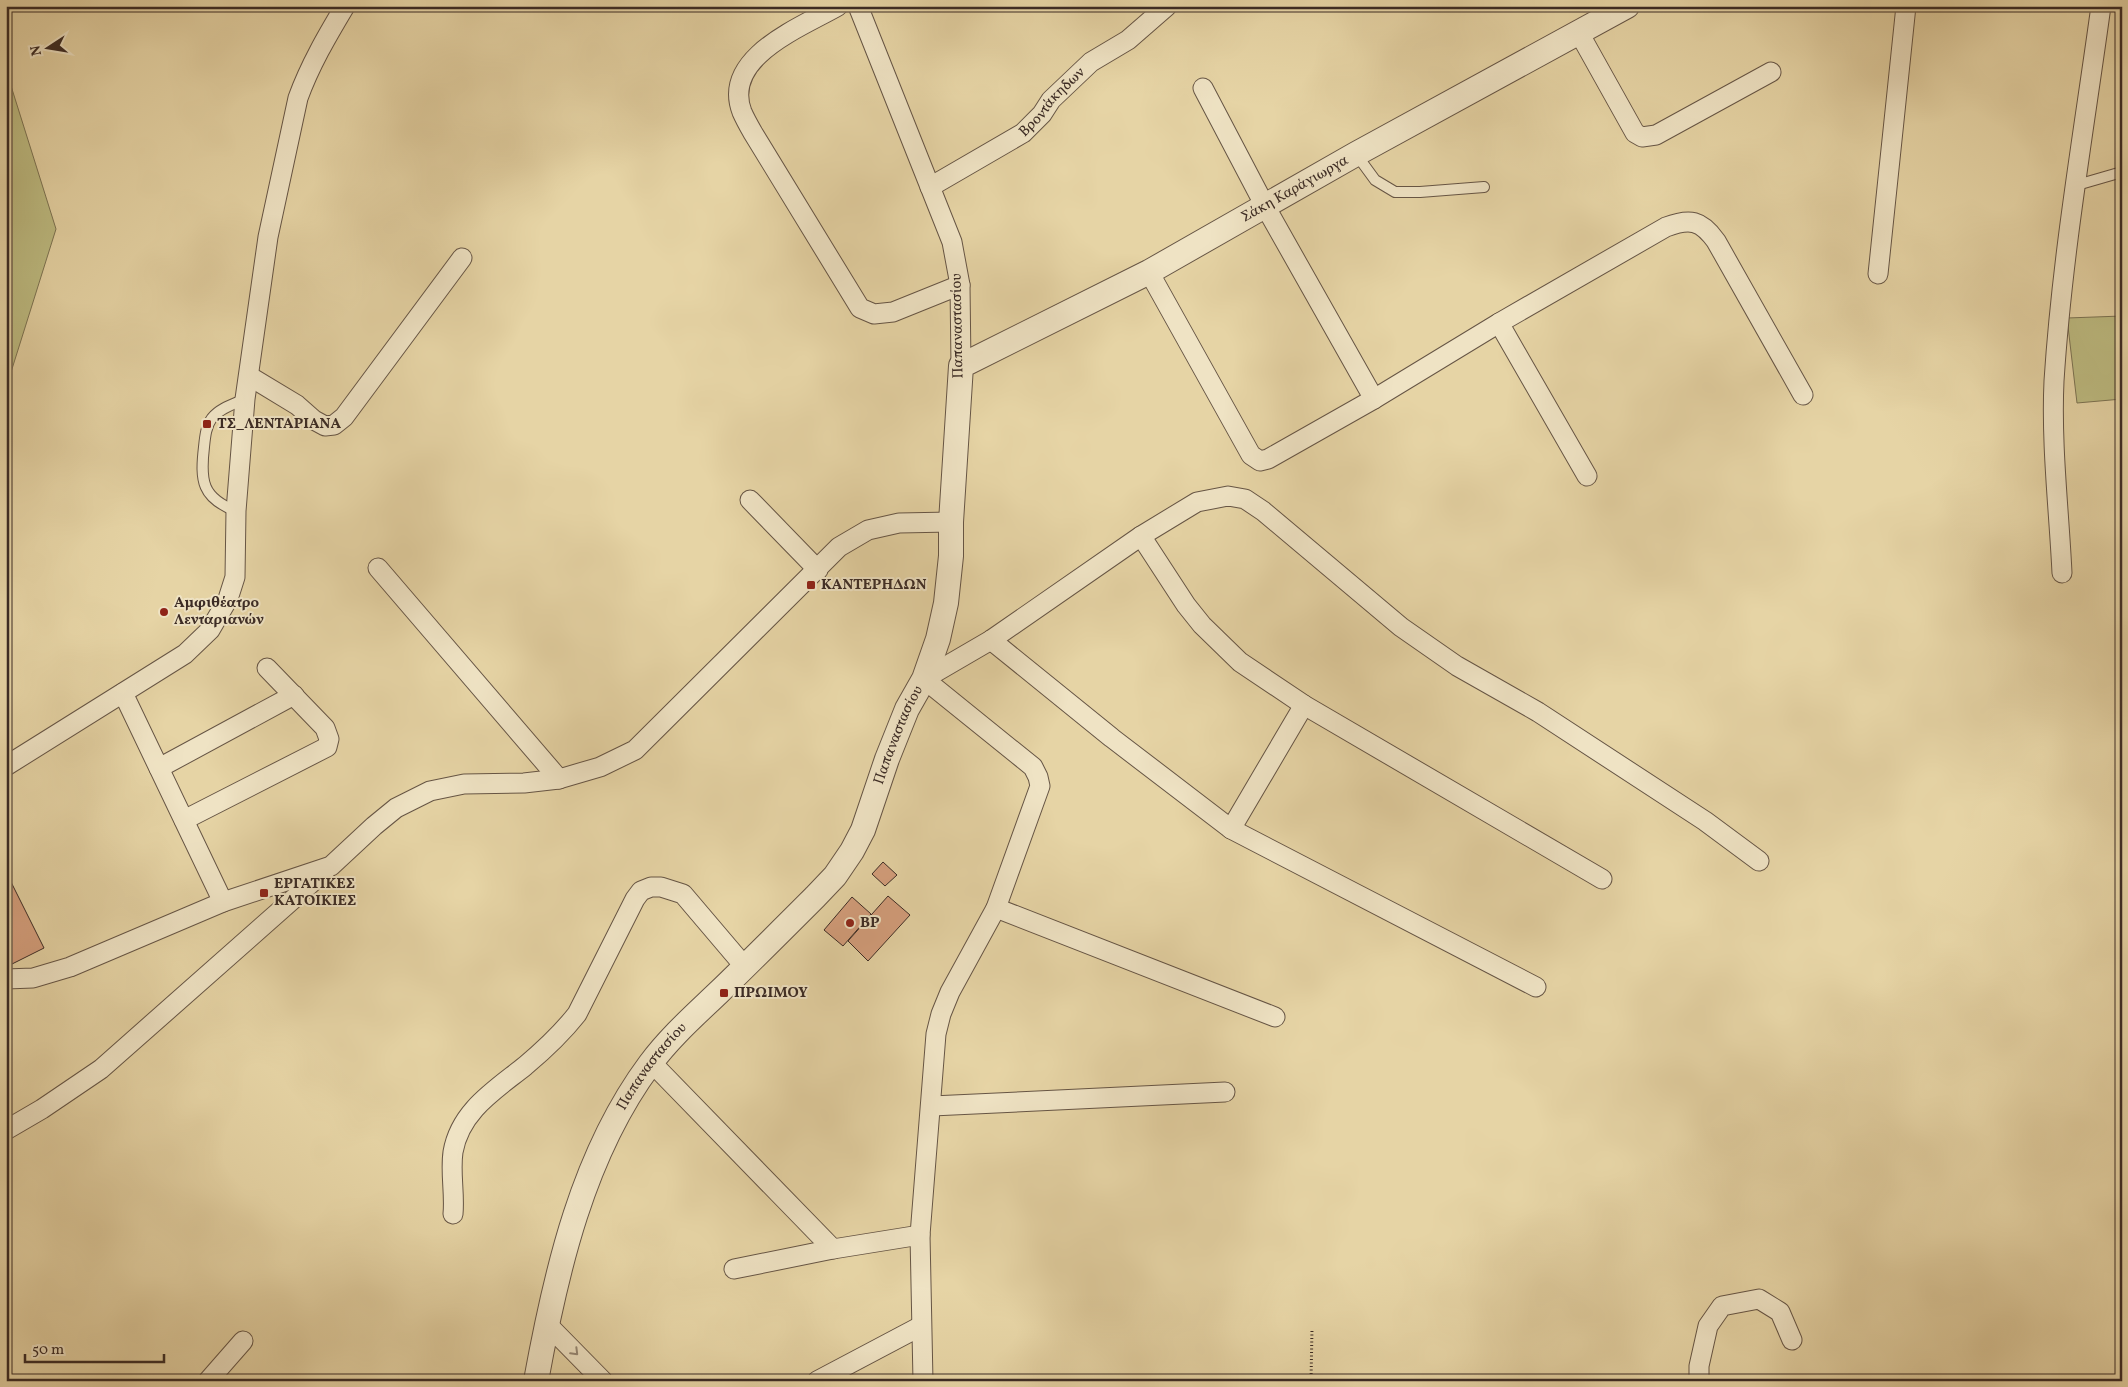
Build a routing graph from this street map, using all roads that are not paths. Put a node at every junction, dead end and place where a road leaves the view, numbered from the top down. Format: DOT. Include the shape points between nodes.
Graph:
graph roads {
  1 [pos="345,6"];
  2 [pos="838,6"];
  3 [pos="858,6"];
  4 [pos="1167,6"];
  5 [pos="1627,6"];
  6 [pos="1906,6"];
  7 [pos="2101,6"];
  8 [pos="1578,31"];
  9 [pos="1771,72"];
  10 [pos="1203,88"];
  11 [pos="1356,154"];
  12 [pos="2122,172"];
  13 [pos="2077,185"];
  14 [pos="930,187"];
  15 [pos="1484,187"];
  16 [pos="1265,206"];
  17 [pos="462,258"];
  18 [pos="1149,272"];
  19 [pos="1878,274"];
  20 [pos="960,285"];
  21 [pos="1499,323"];
  22 [pos="961,366"];
  23 [pos="249,376"];
  24 [pos="1803,395"];
  25 [pos="246,399"];
  26 [pos="1374,399"];
  27 [pos="1588,476"];
  28 [pos="750,500"];
  29 [pos="236,511"];
  30 [pos="951,522"];
  31 [pos="1141,536"];
  32 [pos="378,568"];
  33 [pos="818,570"];
  34 [pos="2062,573"];
  35 [pos="991,640"];
  36 [pos="267,668"];
  37 [pos="924,679"];
  38 [pos="123,693"];
  39 [pos="294,695"];
  40 [pos="1304,705"];
  41 [pos="6,766"];
  42 [pos="159,768"];
  43 [pos="559,779"];
  44 [pos="184,820"];
  45 [pos="1231,829"];
  46 [pos="1759,861"];
  47 [pos="331,866"];
  48 [pos="1602,879"];
  49 [pos="223,902"];
  50 [pos="996,908"];
  51 [pos="745,967"];
  52 [pos="6,979"];
  53 [pos="1536,987"];
  54 [pos="1275,1017"];
  55 [pos="651,1062"];
  56 [pos="1225,1092"];
  57 [pos="932,1106"];
  58 [pos="6,1130"];
  59 [pos="452,1214"];
  60 [pos="920,1236"];
  61 [pos="832,1249"];
  62 [pos="734,1269"];
  63 [pos="546,1323"];
  64 [pos="921,1326"];
  65 [pos="1792,1340"];
  66 [pos="243,1341"];
  67 [pos="208,1381"];
  68 [pos="536,1381"];
  69 [pos="603,1381"];
  70 [pos="817,1381"];
  71 [pos="923,1381"];
  72 [pos="1699,1381"];
  1 -- 23 [label="street" via="306,76 298,98 268,237"];
  2 -- 20 [label="street" via="774,41 754,57 745,71 740,91 741,111 860,308 874,314 893,312"];
  3 -- 14 [label="street, Παπαναστασίου"];
  4 -- 14 [label="street, Βροντάκηδων" via="1128,40 1091,62 1051,100 1023,133"];
  5 -- 8 [label="street, Σάκη Καράγιωργα"];
  6 -- 19 [label="street"];
  7 -- 13 [label="street"];
  8 -- 9 [label="street" via="1636,133 1642,137 1656,135"];
  8 -- 11 [label="street, Σάκη Καράγιωργα"];
  10 -- 16 [label="street"];
  11 -- 15 [label="lane" via="1376,180 1395,192"];
  11 -- 16 [label="street, Σάκη Καράγιωργα"];
  12 -- 13 [label="lane"];
  13 -- 34 [label="street" via="2054,383"];
  14 -- 20 [label="street, Παπαναστασίου" via="952,242"];
  16 -- 18 [label="street, Σάκη Καράγιωργα"];
  16 -- 26 [label="street"];
  17 -- 23 [label="street" via="344,417 334,425 325,426 314,420 297,405"];
  18 -- 22 [label="street, Σάκη Καράγιωργα"];
  18 -- 26 [label="street" via="1251,455 1260,461"];
  20 -- 22 [label="street, Παπαναστασίου"];
  21 -- 24 [label="street" via="1666,227 1684,221 1697,223 1716,241"];
  21 -- 26 [label="street"];
  21 -- 27 [label="street"];
  22 -- 30 [label="street, Παπαναστασίου"];
  23 -- 25 [label="street"];
  25 -- 29 [label="street"];
  25 -- 29 [label="lane" via="223,408 212,418 207,428 202,467 202,481 209,494 220,505"];
  28 -- 33 [label="street"];
  29 -- 38 [label="street" via="235,577 228,599 210,630 185,654"];
  30 -- 33 [label="street" via="899,523 868,530 839,547"];
  30 -- 37 [label="street, Παπαναστασίου" via="946,603"];
  31 -- 35 [label="street"];
  31 -- 40 [label="street" via="1202,625 1240,662"];
  31 -- 46 [label="street" via="1197,502 1228,496 1245,500 1263,511 1372,604 1456,666 1546,717 1705,821"];
  32 -- 43 [label="street"];
  33 -- 43 [label="street" via="635,750 600,767"];
  35 -- 37 [label="street"];
  35 -- 45 [label="street"];
  36 -- 39 [label="street"];
  37 -- 50 [label="street" via="1034,767 1038,777 1037,798"];
  37 -- 51 [label="street, Παπαναστασίου" via="900,726 863,830 852,851 835,876"];
  38 -- 41 [label="street"];
  38 -- 42 [label="street"];
  39 -- 42 [label="street"];
  39 -- 44 [label="street" via="325,728 329,738 327,747"];
  40 -- 45 [label="street"];
  40 -- 48 [label="street"];
  42 -- 44 [label="street"];
  43 -- 47 [label="street" via="464,784 430,791 396,808"];
  44 -- 49 [label="street"];
  45 -- 53 [label="street"];
  47 -- 49 [label="street"];
  47 -- 58 [label="street" via="100,1069"];
  49 -- 52 [label="street" via="70,967 33,978"];
  50 -- 54 [label="street"];
  50 -- 57 [label="street" via="941,1014 936,1034"];
  51 -- 55 [label="street, Παπαναστασίου" via="670,1039"];
  51 -- 59 [label="street" via="683,894 662,887 641,891 568,1026 475,1107 463,1122 453,1153"];
  55 -- 61 [label="street"];
  55 -- 63 [label="street, Παπαναστασίου" via="613,1122 593,1166"];
  56 -- 57 [label="street"];
  57 -- 60 [label="street"];
  60 -- 61 [label="street"];
  60 -- 64 [label="street"];
  61 -- 62 [label="street"];
  63 -- 68 [label="street, Παπαναστασίου"];
  63 -- 69 [label="street, one-way"];
  64 -- 70 [label="street"];
  64 -- 71 [label="street"];
  65 -- 72 [label="street" via="1780,1312 1759,1299 1722,1306 1708,1326"];
  66 -- 67 [label="street"];
}
